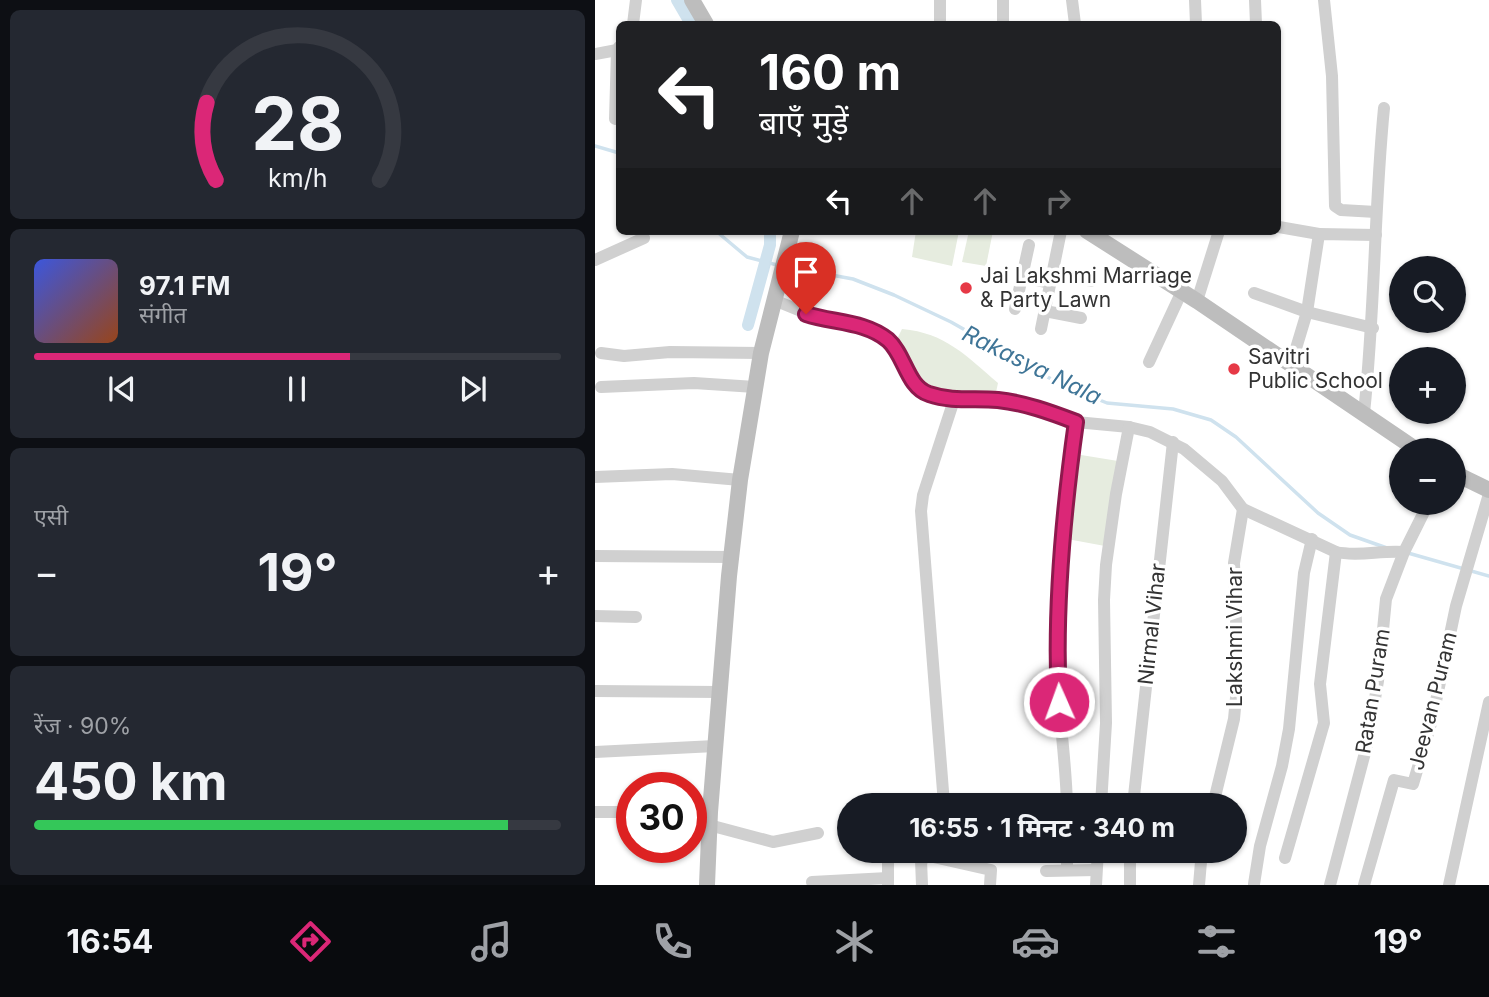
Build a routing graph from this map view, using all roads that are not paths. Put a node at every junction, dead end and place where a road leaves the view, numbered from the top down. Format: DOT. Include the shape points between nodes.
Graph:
graph roads {
  1 [pos="636,0"];
  2 [pos="692,0"];
  3 [pos="940,0"];
  4 [pos="1003,0"];
  5 [pos="1072,0"];
  6 [pos="1195,0"];
  7 [pos="1255,0"];
  8 [pos="1324,0"];
  9 [pos="633,21"];
  10 [pos="704,21"];
  11 [pos="940,21"];
  12 [pos="1003,21"];
  13 [pos="1075,21"];
  14 [pos="1196,21"];
  15 [pos="1256,21"];
  16 [pos="616,49"];
  17 [pos="595,54"];
  18 [pos="616,96"];
  19 [pos="1384,108"];
  20 [pos="615,119"];
  21 [pos="1376,212"];
  22 [pos="1281,227"];
  23 [pos="1319,234"];
  24 [pos="791,235"];
  25 [pos="1060,235"];
  26 [pos="1093,235"];
  27 [pos="1218,235"];
  28 [pos="1376,235"];
  29 [pos="644,238"];
  30 [pos="1028,245"];
  31 [pos="595,260"];
  32 [pos="1023,277"];
  33 [pos="1052,278"];
  34 [pos="1091,281"];
  35 [pos="1182,291"];
  36 [pos="776,293"];
  37 [pos="1254,293"];
  38 [pos="1197,301"];
  39 [pos="1015,309"];
  40 [pos="1045,311"];
  41 [pos="1307,313"];
  42 [pos="1081,318"];
  43 [pos="1373,328"];
  44 [pos="1041,329"];
  45 [pos="601,353"];
  46 [pos="761,353"];
  47 [pos="1149,362"];
  48 [pos="1290,365"];
  49 [pos="601,387"];
  50 [pos="755,387"];
  51 [pos="954,400"];
  52 [pos="1364,413"];
  53 [pos="1076,422"];
  54 [pos="1129,426"];
  55 [pos="1400,438"];
  56 [pos="1173,442"];
  57 [pos="595,477"];
  58 [pos="740,480"];
  59 [pos="1466,480"];
  60 [pos="1489,492"];
  61 [pos="1243,509"];
  62 [pos="1422,515"];
  63 [pos="1312,539"];
  64 [pos="1336,552"];
  65 [pos="1404,552"];
  66 [pos="595,556"];
  67 [pos="731,557"];
  68 [pos="595,616"];
  69 [pos="636,617"];
  70 [pos="595,691"];
  71 [pos="719,692"];
  72 [pos="1489,702"];
  73 [pos="715,746"];
  74 [pos="595,752"];
  75 [pos="943,793"];
  76 [pos="1065,793"];
  77 [pos="1102,793"];
  78 [pos="1134,793"];
  79 [pos="1216,793"];
  80 [pos="595,812"];
  81 [pos="616,812"];
  82 [pos="709,819"];
  83 [pos="818,833"];
  84 [pos="1285,858"];
  85 [pos="888,863"];
  86 [pos="1067,863"];
  87 [pos="1097,863"];
  88 [pos="1130,863"];
  89 [pos="1201,863"];
  90 [pos="1067,870"];
  91 [pos="1096,870"];
  92 [pos="1046,871"];
  93 [pos="888,881"];
  94 [pos="812,882"];
  95 [pos="1254,884"];
  96 [pos="707,885"];
  97 [pos="922,885"];
  98 [pos="990,885"];
  99 [pos="1096,885"];
  100 [pos="1130,885"];
  101 [pos="1199,885"];
  102 [pos="1331,885"];
  103 [pos="1364,885"];
  104 [pos="1450,885"];
  1 -- 9 [label="street"];
  2 -- 10 [label="street"];
  3 -- 11 [label="street"];
  4 -- 12 [label="street"];
  5 -- 13 [label="street"];
  6 -- 14 [label="street"];
  7 -- 15 [label="street"];
  8 -- 21 [label="street" via="1332,76 1335,206"];
  16 -- 17 [label="street"];
  18 -- 20 [label="street"];
  19 -- 21 [label="street"];
  21 -- 28 [label="street"];
  22 -- 23 [label="street"];
  23 -- 28 [label="street"];
  23 -- 41 [label="street"];
  24 -- 36 [label="street"];
  25 -- 33 [label="street"];
  26 -- 35 [label="street"];
  27 -- 38 [label="street"];
  28 -- 43 [label="street"];
  29 -- 31 [label="street"];
  30 -- 32 [label="street"];
  32 -- 33 [label="street"];
  32 -- 39 [label="street"];
  33 -- 34 [label="street"];
  33 -- 40 [label="street"];
  35 -- 38 [label="street"];
  35 -- 47 [label="street"];
  36 -- 46 [label="street"];
  36 -- 51 [label="street" via="818,318 854,324 888,340 919,389"];
  37 -- 41 [label="street"];
  38 -- 48 [label="street"];
  40 -- 42 [label="street"];
  40 -- 44 [label="street"];
  41 -- 43 [label="street"];
  41 -- 48 [label="street"];
  43 -- 52 [label="street"];
  45 -- 46 [label="street"];
  46 -- 50 [label="street"];
  48 -- 52 [label="street"];
  49 -- 50 [label="street" via="694,383"];
  50 -- 58 [label="street"];
  51 -- 53 [label="street" via="1021,403"];
  51 -- 75 [label="street" via="921,511"];
  52 -- 55 [label="street"];
  53 -- 54 [label="street"];
  53 -- 76 [label="street" via="1064,506 1059,606"];
  54 -- 56 [label="street"];
  54 -- 77 [label="street" via="1106,565"];
  56 -- 61 [label="street" via="1222,481"];
  56 -- 78 [label="street, Nirmal Vihar"];
  57 -- 58 [label="street" via="672,474"];
  58 -- 67 [label="street"];
  59 -- 60 [label="street"];
  60 -- 103 [label="street, Jeevan Puram" via="1413,784 1394,780"];
  61 -- 63 [label="street"];
  61 -- 79 [label="street, Lakshmi Vihar" via="1234,564 1238,676 1234,719"];
  62 -- 65 [label="street, Ratan Puram"];
  63 -- 64 [label="street"];
  63 -- 95 [label="street" via="1304,573 1289,729"];
  64 -- 65 [label="street"];
  64 -- 84 [label="street" via="1320,684 1324,723"];
  65 -- 102 [label="street, Ratan Puram" via="1386,599 1367,746"];
  66 -- 67 [label="street"];
  67 -- 71 [label="street"];
  68 -- 69 [label="street"];
  70 -- 71 [label="street"];
  71 -- 73 [label="street"];
  72 -- 104 [label="street"];
  73 -- 74 [label="street"];
  73 -- 82 [label="street"];
  80 -- 81 [label="street"];
  82 -- 83 [label="street" via="773,842"];
  82 -- 96 [label="street"];
  85 -- 93 [label="street"];
  86 -- 90 [label="street"];
  87 -- 91 [label="street"];
  88 -- 100 [label="street"];
  89 -- 101 [label="street"];
  90 -- 91 [label="street"];
  90 -- 92 [label="street"];
  91 -- 99 [label="street"];
  93 -- 94 [label="street"];
  97 -- 98 [label="street" via="921,860 929,856 991,870"];
}
